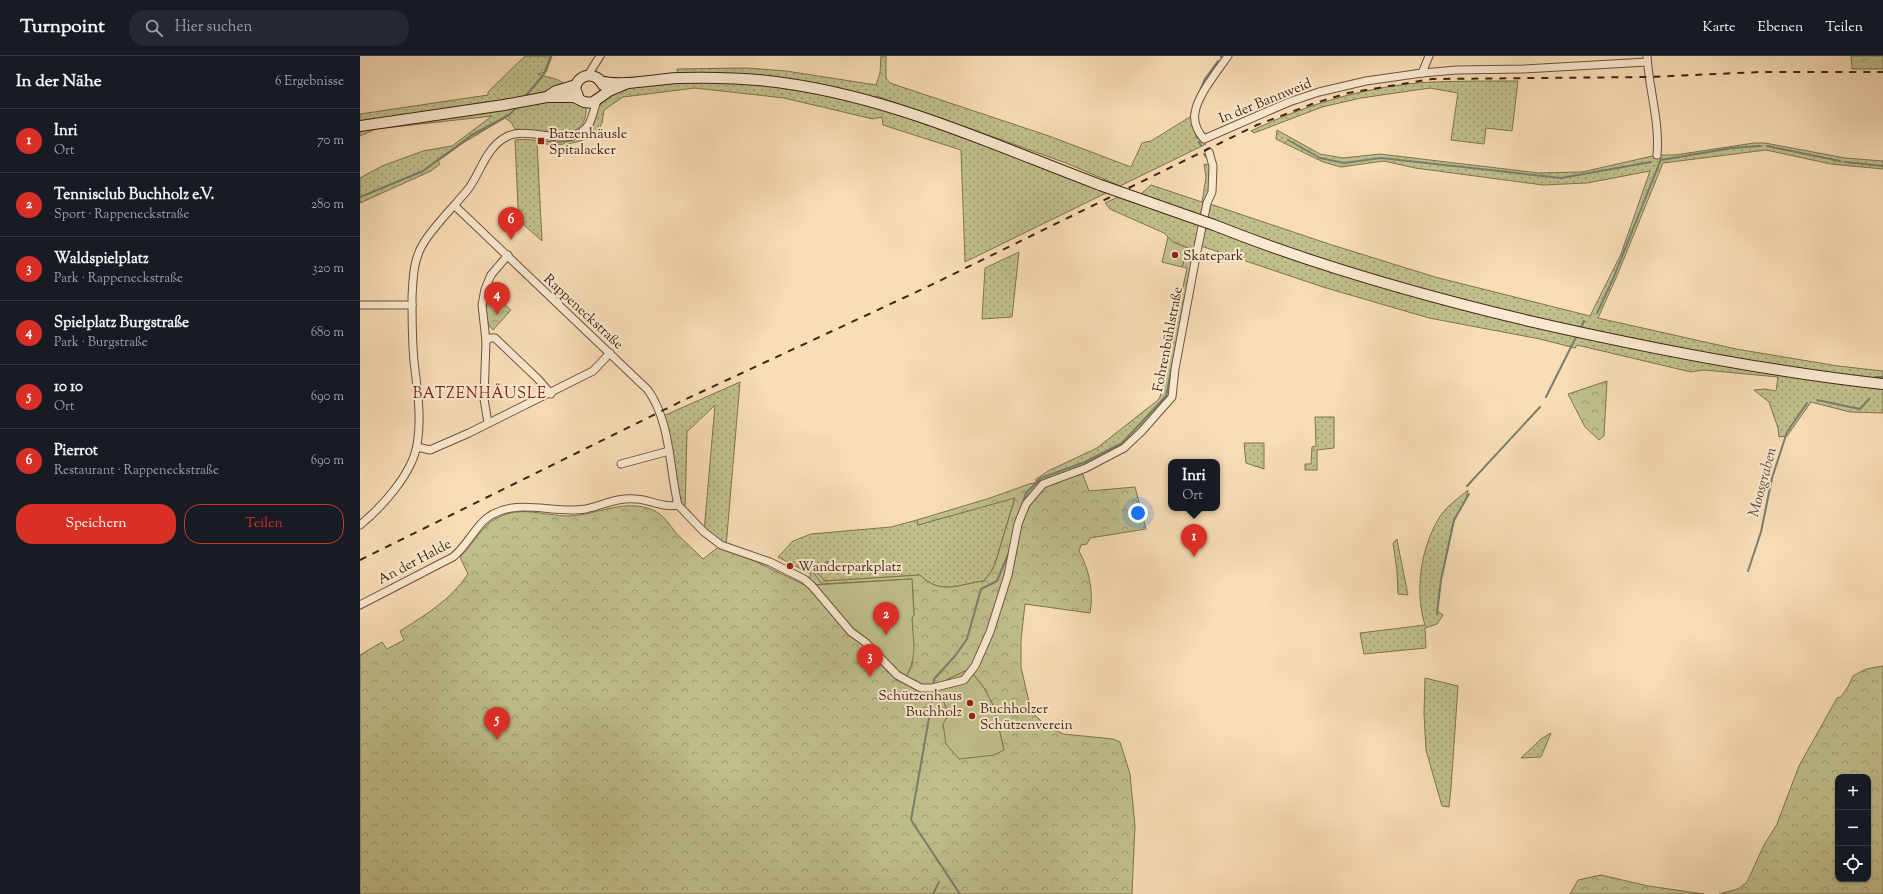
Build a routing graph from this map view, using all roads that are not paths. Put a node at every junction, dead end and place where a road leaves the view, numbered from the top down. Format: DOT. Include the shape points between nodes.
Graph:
graph roads {
  1 [pos="1228,56"];
  2 [pos="1429,56"];
  3 [pos="598,59"];
  4 [pos="1647,59"];
  5 [pos="1422,73"];
  6 [pos="595,78"];
  7 [pos="628,83"];
  8 [pos="576,85"];
  9 [pos="547,97"];
  10 [pos="599,99"];
  11 [pos="583,101"];
  12 [pos="592,115"];
  13 [pos="360,126"];
  14 [pos="1209,152"];
  15 [pos="1657,155"];
  16 [pos="455,206"];
  17 [pos="508,255"];
  18 [pos="360,305"];
  19 [pos="412,305"];
  20 [pos="486,341"];
  21 [pos="610,353"];
  22 [pos="1883,384"];
  23 [pos="551,394"];
  24 [pos="488,423"];
  25 [pos="417,447"];
  26 [pos="669,451"];
  27 [pos="621,464"];
  28 [pos="678,505"];
  29 [pos="360,525"];
  30 [pos="360,605"];
  1 -- 5 [label="street, In der Bannweid" via="1201,97 1195,112 1195,123 1204,139 1289,102 1319,92 1366,81"];
  2 -- 5 [label="street"];
  3 -- 6 [label="street"];
  4 -- 5 [label="street, In der Bannweid" via="1524,70"];
  4 -- 15 [label="street" via="1658,128"];
  6 -- 7 [label="main road"];
  6 -- 8 [label="main road" via="580,78"];
  6 -- 10 [label="main road" via="603,89"];
  7 -- 10 [label="main road" via="609,91"];
  7 -- 22 [label="main road, bridge" via="679,78 752,80 804,86 875,102 1313,261 1399,287 1594,335 1755,366"];
  8 -- 9 [label="main road"];
  8 -- 11 [label="main road" via="575,91"];
  9 -- 11 [label="main road" via="574,97"];
  9 -- 13 [label="main road"];
  10 -- 11 [label="main road"];
  10 -- 12 [label="street"];
  11 -- 12 [label="street"];
  12 -- 16 [label="street" via="586,128 570,136 519,134 506,137 484,160 470,186"];
  14 -- 28 [label="street, Fohrenbühlstraße" via="1213,166 1212,192 1207,203 1197,251 1172,396 1124,448 1086,468 1043,484 1026,504 1018,524 1008,575 990,632 975,666 964,680 934,688 921,688 897,675 876,653 850,632 804,579 770,562 721,545 704,532"];
  16 -- 17 [label="street, Rappeneckstraße"];
  16 -- 19 [label="street" via="422,245 413,277"];
  17 -- 20 [label="street" via="491,275 485,289 482,305"];
  17 -- 21 [label="street, Rappeneckstraße"];
  18 -- 19 [label="street"];
  19 -- 25 [label="street" via="419,403"];
  20 -- 23 [label="street" via="495,338"];
  20 -- 24 [label="street" via="484,399"];
  21 -- 23 [label="street" via="593,371"];
  21 -- 26 [label="street, Rappeneckstraße" via="641,382 653,398 661,417"];
  23 -- 24 [label="street"];
  24 -- 25 [label="street" via="430,450"];
  25 -- 29 [label="street" via="404,478"];
  26 -- 27 [label="street"];
  26 -- 28 [label="street, Rappeneckstraße"];
  28 -- 30 [label="street, An der Halde" via="660,506 637,499 618,500 586,509 532,506 502,510 487,518 461,550 452,557"];
}
